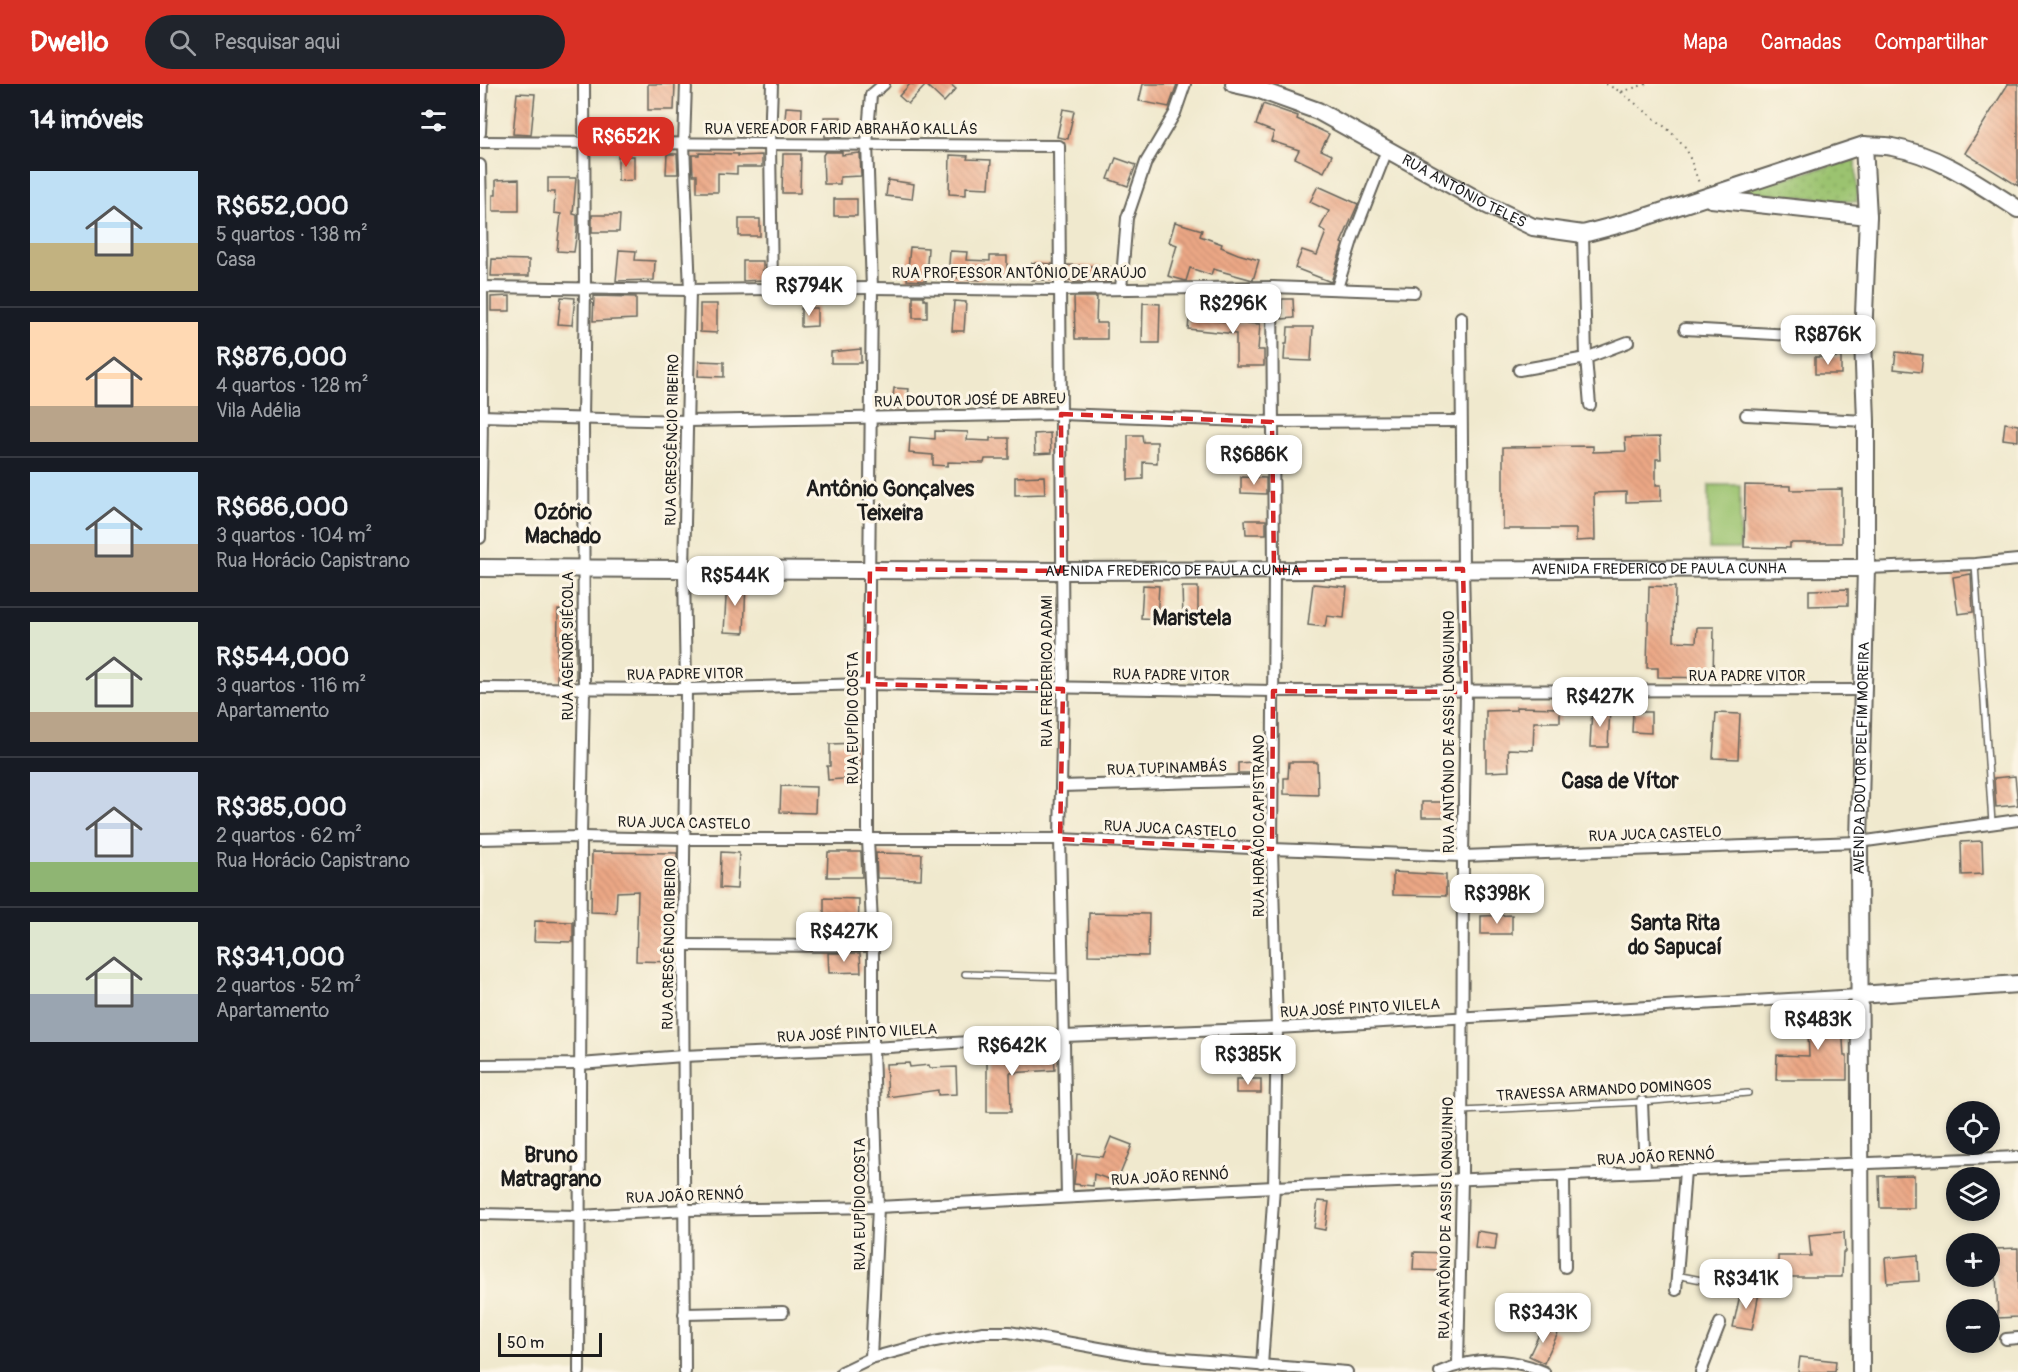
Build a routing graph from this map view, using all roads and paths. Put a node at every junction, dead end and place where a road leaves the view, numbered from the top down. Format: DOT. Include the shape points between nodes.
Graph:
graph roads {
  1 [pos="482,84"];
  2 [pos="584,84"];
  3 [pos="686,84"];
  4 [pos="772,84"];
  5 [pos="884,84"];
  6 [pos="1185,84"];
  7 [pos="1234,84"];
  8 [pos="1606,84"];
  9 [pos="1646,84"];
  10 [pos="1621,92"];
  11 [pos="480,133"];
  12 [pos="480,142"];
  13 [pos="585,142"];
  14 [pos="684,144"];
  15 [pos="770,144"];
  16 [pos="867,144"];
  17 [pos="1864,145"];
  18 [pos="1059,146"];
  19 [pos="1387,150"];
  20 [pos="480,165"];
  21 [pos="1704,198"];
  22 [pos="2018,209"];
  23 [pos="1868,216"];
  24 [pos="1583,234"];
  25 [pos="482,286"];
  26 [pos="1272,286"];
  27 [pos="585,288"];
  28 [pos="872,288"];
  29 [pos="1337,288"];
  30 [pos="772,289"];
  31 [pos="1120,289"];
  32 [pos="690,290"];
  33 [pos="1058,290"];
  34 [pos="1414,292"];
  35 [pos="1461,317"];
  36 [pos="1685,329"];
  37 [pos="1863,339"];
  38 [pos="1628,342"];
  39 [pos="1586,358"];
  40 [pos="1520,370"];
  41 [pos="1590,405"];
  42 [pos="1060,414"];
  43 [pos="1746,415"];
  44 [pos="482,416"];
  45 [pos="870,417"];
  46 [pos="583,418"];
  47 [pos="687,421"];
  48 [pos="1461,421"];
  49 [pos="1866,421"];
  50 [pos="1272,422"];
  51 [pos="480,538"];
  52 [pos="2018,560"];
  53 [pos="1974,564"];
  54 [pos="480,568"];
  55 [pos="584,568"];
  56 [pos="1866,568"];
  57 [pos="870,569"];
  58 [pos="1463,569"];
  59 [pos="684,570"];
  60 [pos="1274,570"];
  61 [pos="1062,571"];
  62 [pos="868,684"];
  63 [pos="480,688"];
  64 [pos="686,689"];
  65 [pos="1062,689"];
  66 [pos="584,690"];
  67 [pos="1863,690"];
  68 [pos="1273,692"];
  69 [pos="1466,692"];
  70 [pos="1273,780"];
  71 [pos="1062,786"];
  72 [pos="2018,820"];
  73 [pos="1992,823"];
  74 [pos="581,837"];
  75 [pos="480,839"];
  76 [pos="685,839"];
  77 [pos="868,839"];
  78 [pos="1060,839"];
  79 [pos="1859,842"];
  80 [pos="1272,849"];
  81 [pos="1463,856"];
  82 [pos="683,945"];
  83 [pos="873,946"];
  84 [pos="965,974"];
  85 [pos="1063,977"];
  86 [pos="2018,984"];
  87 [pos="1859,995"];
  88 [pos="1464,1017"];
  89 [pos="1277,1028"];
  90 [pos="1064,1036"];
  91 [pos="873,1048"];
  92 [pos="683,1056"];
  93 [pos="580,1064"];
  94 [pos="480,1065"];
  95 [pos="1748,1093"];
  96 [pos="1642,1102"];
  97 [pos="1462,1111"];
  98 [pos="2018,1157"];
  99 [pos="1862,1164"];
  100 [pos="1685,1170"];
  101 [pos="1645,1171"];
  102 [pos="1564,1176"];
  103 [pos="1462,1179"];
  104 [pos="1274,1187"];
  105 [pos="1066,1197"];
  106 [pos="878,1207"];
  107 [pos="686,1210"];
  108 [pos="480,1214"];
  109 [pos="579,1216"];
  110 [pos="1565,1267"];
  111 [pos="1677,1275"];
  112 [pos="1737,1287"];
  113 [pos="1676,1290"];
  114 [pos="783,1312"];
  115 [pos="684,1314"];
  116 [pos="1720,1323"];
  117 [pos="872,1358"];
  118 [pos="1458,1364"];
  119 [pos="1262,1366"];
  120 [pos="579,1372"];
  121 [pos="685,1372"];
  122 [pos="842,1372"];
  123 [pos="1347,1372"];
  124 [pos="1440,1372"];
  125 [pos="1544,1372"];
  126 [pos="1701,1372"];
  127 [pos="1861,1372"];
  1 -- 11 [label="street"];
  2 -- 13 [label="street, RUA AGENOR SIÉCOLA"];
  3 -- 14 [label="street, RUA CRESCÊNCIO RIBEIRO"];
  4 -- 15 [label="street"];
  5 -- 16 [label="street, RUA EUPÍDIO COSTA" via="871,95"];
  6 -- 31 [label="street" via="1175,113 1146,162 1127,218"];
  7 -- 19 [label="main road, RUA ANTÔNIO TELES" via="1318,111"];
  8 -- 10 [label="path"];
  9 -- 10 [label="path"];
  10 -- 21 [label="path" via="1670,131 1687,150"];
  12 -- 13 [label="street, RUA VEREADOR FARID ABRAHÃO KALLÁS"];
  13 -- 14 [label="street, RUA VEREADOR FARID ABRAHÃO KALLÁS"];
  13 -- 27 [label="street, RUA AGENOR SIÉCOLA"];
  14 -- 15 [label="street, RUA VEREADOR FARID ABRAHÃO KALLÁS"];
  14 -- 32 [label="street, RUA CRESCÊNCIO RIBEIRO"];
  15 -- 16 [label="street, RUA VEREADOR FARID ABRAHÃO KALLÁS"];
  15 -- 30 [label="street"];
  16 -- 18 [label="street, RUA VEREADOR FARID ABRAHÃO KALLÁS"];
  16 -- 28 [label="street, RUA EUPÍDIO COSTA"];
  17 -- 21 [label="main road, RUA ANTÔNIO TELES"];
  17 -- 22 [label="main road" via="1922,155 1966,175"];
  17 -- 23 [label="main road, AVENIDA DOUTOR DELFIM MOREIRA"];
  18 -- 33 [label="street, RUA FREDERICO ADAMI"];
  19 -- 24 [label="main road, RUA ANTÔNIO TELES" via="1514,219 1533,227"];
  19 -- 29 [label="street"];
  20 -- 25 [label="street"];
  21 -- 23 [label="main road, RUA ANTÔNIO TELES"];
  21 -- 24 [label="main road, RUA ANTÔNIO TELES"];
  23 -- 37 [label="main road, AVENIDA DOUTOR DELFIM MOREIRA"];
  24 -- 39 [label="street"];
  25 -- 27 [label="street, RUA PROFESSOR ANTÔNIO DE ARAÚJO"];
  25 -- 44 [label="street"];
  26 -- 29 [label="street, RUA PROFESSOR ANTÔNIO DE ARAÚJO"];
  26 -- 31 [label="street, RUA PROFESSOR ANTÔNIO DE ARAÚJO"];
  26 -- 50 [label="street, RUA HORÁCIO CAPISTRANO"];
  27 -- 32 [label="street, RUA PROFESSOR ANTÔNIO DE ARAÚJO"];
  27 -- 46 [label="street, RUA AGENOR SIÉCOLA"];
  28 -- 30 [label="street, RUA PROFESSOR ANTÔNIO DE ARAÚJO"];
  28 -- 33 [label="street, RUA PROFESSOR ANTÔNIO DE ARAÚJO"];
  28 -- 45 [label="street, RUA EUPÍDIO COSTA"];
  29 -- 34 [label="street, RUA PROFESSOR ANTÔNIO DE ARAÚJO"];
  30 -- 32 [label="street, RUA PROFESSOR ANTÔNIO DE ARAÚJO"];
  31 -- 33 [label="street, RUA PROFESSOR ANTÔNIO DE ARAÚJO"];
  32 -- 47 [label="street, RUA CRESCÊNCIO RIBEIRO"];
  33 -- 42 [label="street, RUA FREDERICO ADAMI"];
  35 -- 48 [label="street, RUA ANTÔNIO DE ASSIS LONGUINHO"];
  36 -- 37 [label="street"];
  37 -- 49 [label="main road, AVENIDA DOUTOR DELFIM MOREIRA"];
  38 -- 39 [label="street"];
  39 -- 40 [label="street"];
  39 -- 41 [label="street"];
  42 -- 45 [label="street, RUA DOUTOR JOSÉ DE ABREU"];
  42 -- 50 [label="street, RUA DOUTOR JOSÉ DE ABREU"];
  42 -- 61 [label="street, RUA FREDERICO ADAMI"];
  43 -- 49 [label="street"];
  44 -- 46 [label="street, RUA DOUTOR JOSÉ DE ABREU"];
  44 -- 51 [label="street"];
  45 -- 47 [label="street, RUA DOUTOR JOSÉ DE ABREU"];
  45 -- 57 [label="street, RUA EUPÍDIO COSTA"];
  46 -- 47 [label="street, RUA DOUTOR JOSÉ DE ABREU"];
  46 -- 55 [label="street, RUA AGENOR SIÉCOLA"];
  47 -- 59 [label="street, RUA CRESCÊNCIO RIBEIRO"];
  48 -- 50 [label="street, RUA DOUTOR JOSÉ DE ABREU"];
  48 -- 58 [label="street, RUA ANTÔNIO DE ASSIS LONGUINHO"];
  49 -- 56 [label="main road, AVENIDA DOUTOR DELFIM MOREIRA"];
  50 -- 60 [label="street, RUA HORÁCIO CAPISTRANO"];
  52 -- 53 [label="street"];
  53 -- 56 [label="street"];
  53 -- 73 [label="lane"];
  54 -- 55 [label="main road, AVENIDA FREDERICO DE PAULA CUNHA"];
  55 -- 59 [label="main road, AVENIDA FREDERICO DE PAULA CUNHA"];
  55 -- 66 [label="street, RUA AGENOR SIÉCOLA"];
  56 -- 58 [label="main road, AVENIDA FREDERICO DE PAULA CUNHA"];
  56 -- 67 [label="main road, AVENIDA DOUTOR DELFIM MOREIRA"];
  57 -- 59 [label="main road, AVENIDA FREDERICO DE PAULA CUNHA"];
  57 -- 61 [label="main road, AVENIDA FREDERICO DE PAULA CUNHA"];
  57 -- 62 [label="street, RUA EUPÍDIO COSTA"];
  58 -- 60 [label="main road, AVENIDA FREDERICO DE PAULA CUNHA"];
  58 -- 69 [label="street, RUA ANTÔNIO DE ASSIS LONGUINHO"];
  59 -- 64 [label="street, RUA CRESCÊNCIO RIBEIRO"];
  60 -- 61 [label="main road, AVENIDA FREDERICO DE PAULA CUNHA"];
  60 -- 68 [label="street, RUA HORÁCIO CAPISTRANO"];
  61 -- 65 [label="street, RUA FREDERICO ADAMI"];
  62 -- 64 [label="street, RUA PADRE VITOR"];
  62 -- 65 [label="street, RUA PADRE VITOR"];
  62 -- 77 [label="street, RUA EUPÍDIO COSTA"];
  63 -- 66 [label="street, RUA PADRE VITOR"];
  64 -- 66 [label="street, RUA PADRE VITOR"];
  64 -- 76 [label="street, RUA CRESCÊNCIO RIBEIRO"];
  65 -- 68 [label="street, RUA PADRE VITOR"];
  65 -- 71 [label="street, RUA FREDERICO ADAMI"];
  66 -- 74 [label="street, RUA AGENOR SIÉCOLA"];
  67 -- 69 [label="street, RUA PADRE VITOR"];
  67 -- 79 [label="main road, AVENIDA DOUTOR DELFIM MOREIRA"];
  68 -- 69 [label="street, RUA PADRE VITOR"];
  68 -- 70 [label="street, RUA HORÁCIO CAPISTRANO"];
  69 -- 81 [label="street, RUA ANTÔNIO DE ASSIS LONGUINHO"];
  70 -- 71 [label="street, RUA TUPINAMBÁS"];
  70 -- 80 [label="street, RUA HORÁCIO CAPISTRANO"];
  71 -- 78 [label="street, RUA FREDERICO ADAMI"];
  72 -- 73 [label="street, RUA JUCA CASTELO"];
  73 -- 79 [label="street, RUA JUCA CASTELO"];
  74 -- 75 [label="street, RUA JUCA CASTELO"];
  74 -- 76 [label="street, RUA JUCA CASTELO"];
  74 -- 93 [label="street, RUA AGENOR SIÉCOLA"];
  76 -- 77 [label="street, RUA JUCA CASTELO"];
  76 -- 82 [label="street, RUA CRESCÊNCIO RIBEIRO"];
  77 -- 78 [label="street, RUA JUCA CASTELO"];
  77 -- 83 [label="street, RUA EUPÍDIO COSTA"];
  78 -- 80 [label="street, RUA JUCA CASTELO"];
  78 -- 85 [label="street, RUA FREDERICO ADAMI"];
  79 -- 81 [label="street, RUA JUCA CASTELO"];
  79 -- 87 [label="main road, AVENIDA DOUTOR DELFIM MOREIRA"];
  80 -- 81 [label="street, RUA JUCA CASTELO"];
  80 -- 89 [label="street, RUA HORÁCIO CAPISTRANO"];
  81 -- 88 [label="street, RUA ANTÔNIO DE ASSIS LONGUINHO"];
  82 -- 83 [label="street"];
  82 -- 92 [label="street, RUA CRESCÊNCIO RIBEIRO"];
  83 -- 91 [label="street, RUA EUPÍDIO COSTA"];
  84 -- 85 [label="lane"];
  85 -- 90 [label="street, RUA FREDERICO ADAMI"];
  86 -- 87 [label="main road"];
  87 -- 88 [label="street, RUA JOSÉ PINTO VILELA"];
  87 -- 99 [label="main road, AVENIDA DOUTOR DELFIM MOREIRA"];
  88 -- 89 [label="street, RUA JOSÉ PINTO VILELA"];
  88 -- 97 [label="street, RUA ANTÔNIO DE ASSIS LONGUINHO"];
  89 -- 90 [label="street, RUA JOSÉ PINTO VILELA"];
  89 -- 104 [label="street, RUA HORÁCIO CAPISTRANO"];
  90 -- 91 [label="street, RUA JOSÉ PINTO VILELA"];
  90 -- 105 [label="street, RUA FREDERICO ADAMI"];
  91 -- 92 [label="street, RUA JOSÉ PINTO VILELA"];
  91 -- 106 [label="street, RUA EUPÍDIO COSTA"];
  92 -- 93 [label="street, RUA JOSÉ PINTO VILELA"];
  92 -- 107 [label="street, RUA CRESCÊNCIO RIBEIRO"];
  93 -- 94 [label="street, RUA JOSÉ PINTO VILELA"];
  93 -- 109 [label="street, RUA AGENOR SIÉCOLA"];
  95 -- 96 [label="lane, TRAVESSA ARMANDO DOMINGOS"];
  96 -- 97 [label="lane, TRAVESSA ARMANDO DOMINGOS"];
  96 -- 101 [label="street"];
  97 -- 103 [label="street, RUA ANTÔNIO DE ASSIS LONGUINHO"];
  98 -- 99 [label="street, RUA JOÃO RENNÓ"];
  99 -- 100 [label="street, RUA JOÃO RENNÓ"];
  99 -- 127 [label="main road, AVENIDA DOUTOR DELFIM MOREIRA"];
  100 -- 101 [label="street, RUA JOÃO RENNÓ"];
  100 -- 111 [label="street"];
  101 -- 102 [label="street, RUA JOÃO RENNÓ"];
  102 -- 103 [label="street, RUA JOÃO RENNÓ"];
  102 -- 110 [label="street"];
  103 -- 104 [label="street, RUA JOÃO RENNÓ"];
  103 -- 118 [label="street, RUA ANTÔNIO DE ASSIS LONGUINHO"];
  104 -- 105 [label="street, RUA JOÃO RENNÓ"];
  104 -- 119 [label="street, RUA HORÁCIO CAPISTRANO"];
  105 -- 106 [label="street, RUA JOÃO RENNÓ"];
  106 -- 107 [label="street, RUA JOÃO RENNÓ"];
  106 -- 117 [label="street, RUA EUPÍDIO COSTA"];
  107 -- 109 [label="street, RUA JOÃO RENNÓ"];
  107 -- 115 [label="street, RUA CRESCÊNCIO RIBEIRO"];
  108 -- 109 [label="street, RUA JOÃO RENNÓ"];
  109 -- 120 [label="street, RUA AGENOR SIÉCOLA"];
  111 -- 112 [label="lane"];
  111 -- 113 [label="street"];
  114 -- 115 [label="street"];
  115 -- 121 [label="street, RUA CRESCÊNCIO RIBEIRO"];
  116 -- 126 [label="street"];
  117 -- 119 [label="street" via="935,1341 1000,1332 1144,1356"];
  117 -- 122 [label="street"];
  118 -- 124 [label="street"];
  118 -- 125 [label="street" via="1513,1362"];
  119 -- 123 [label="street"];
}
